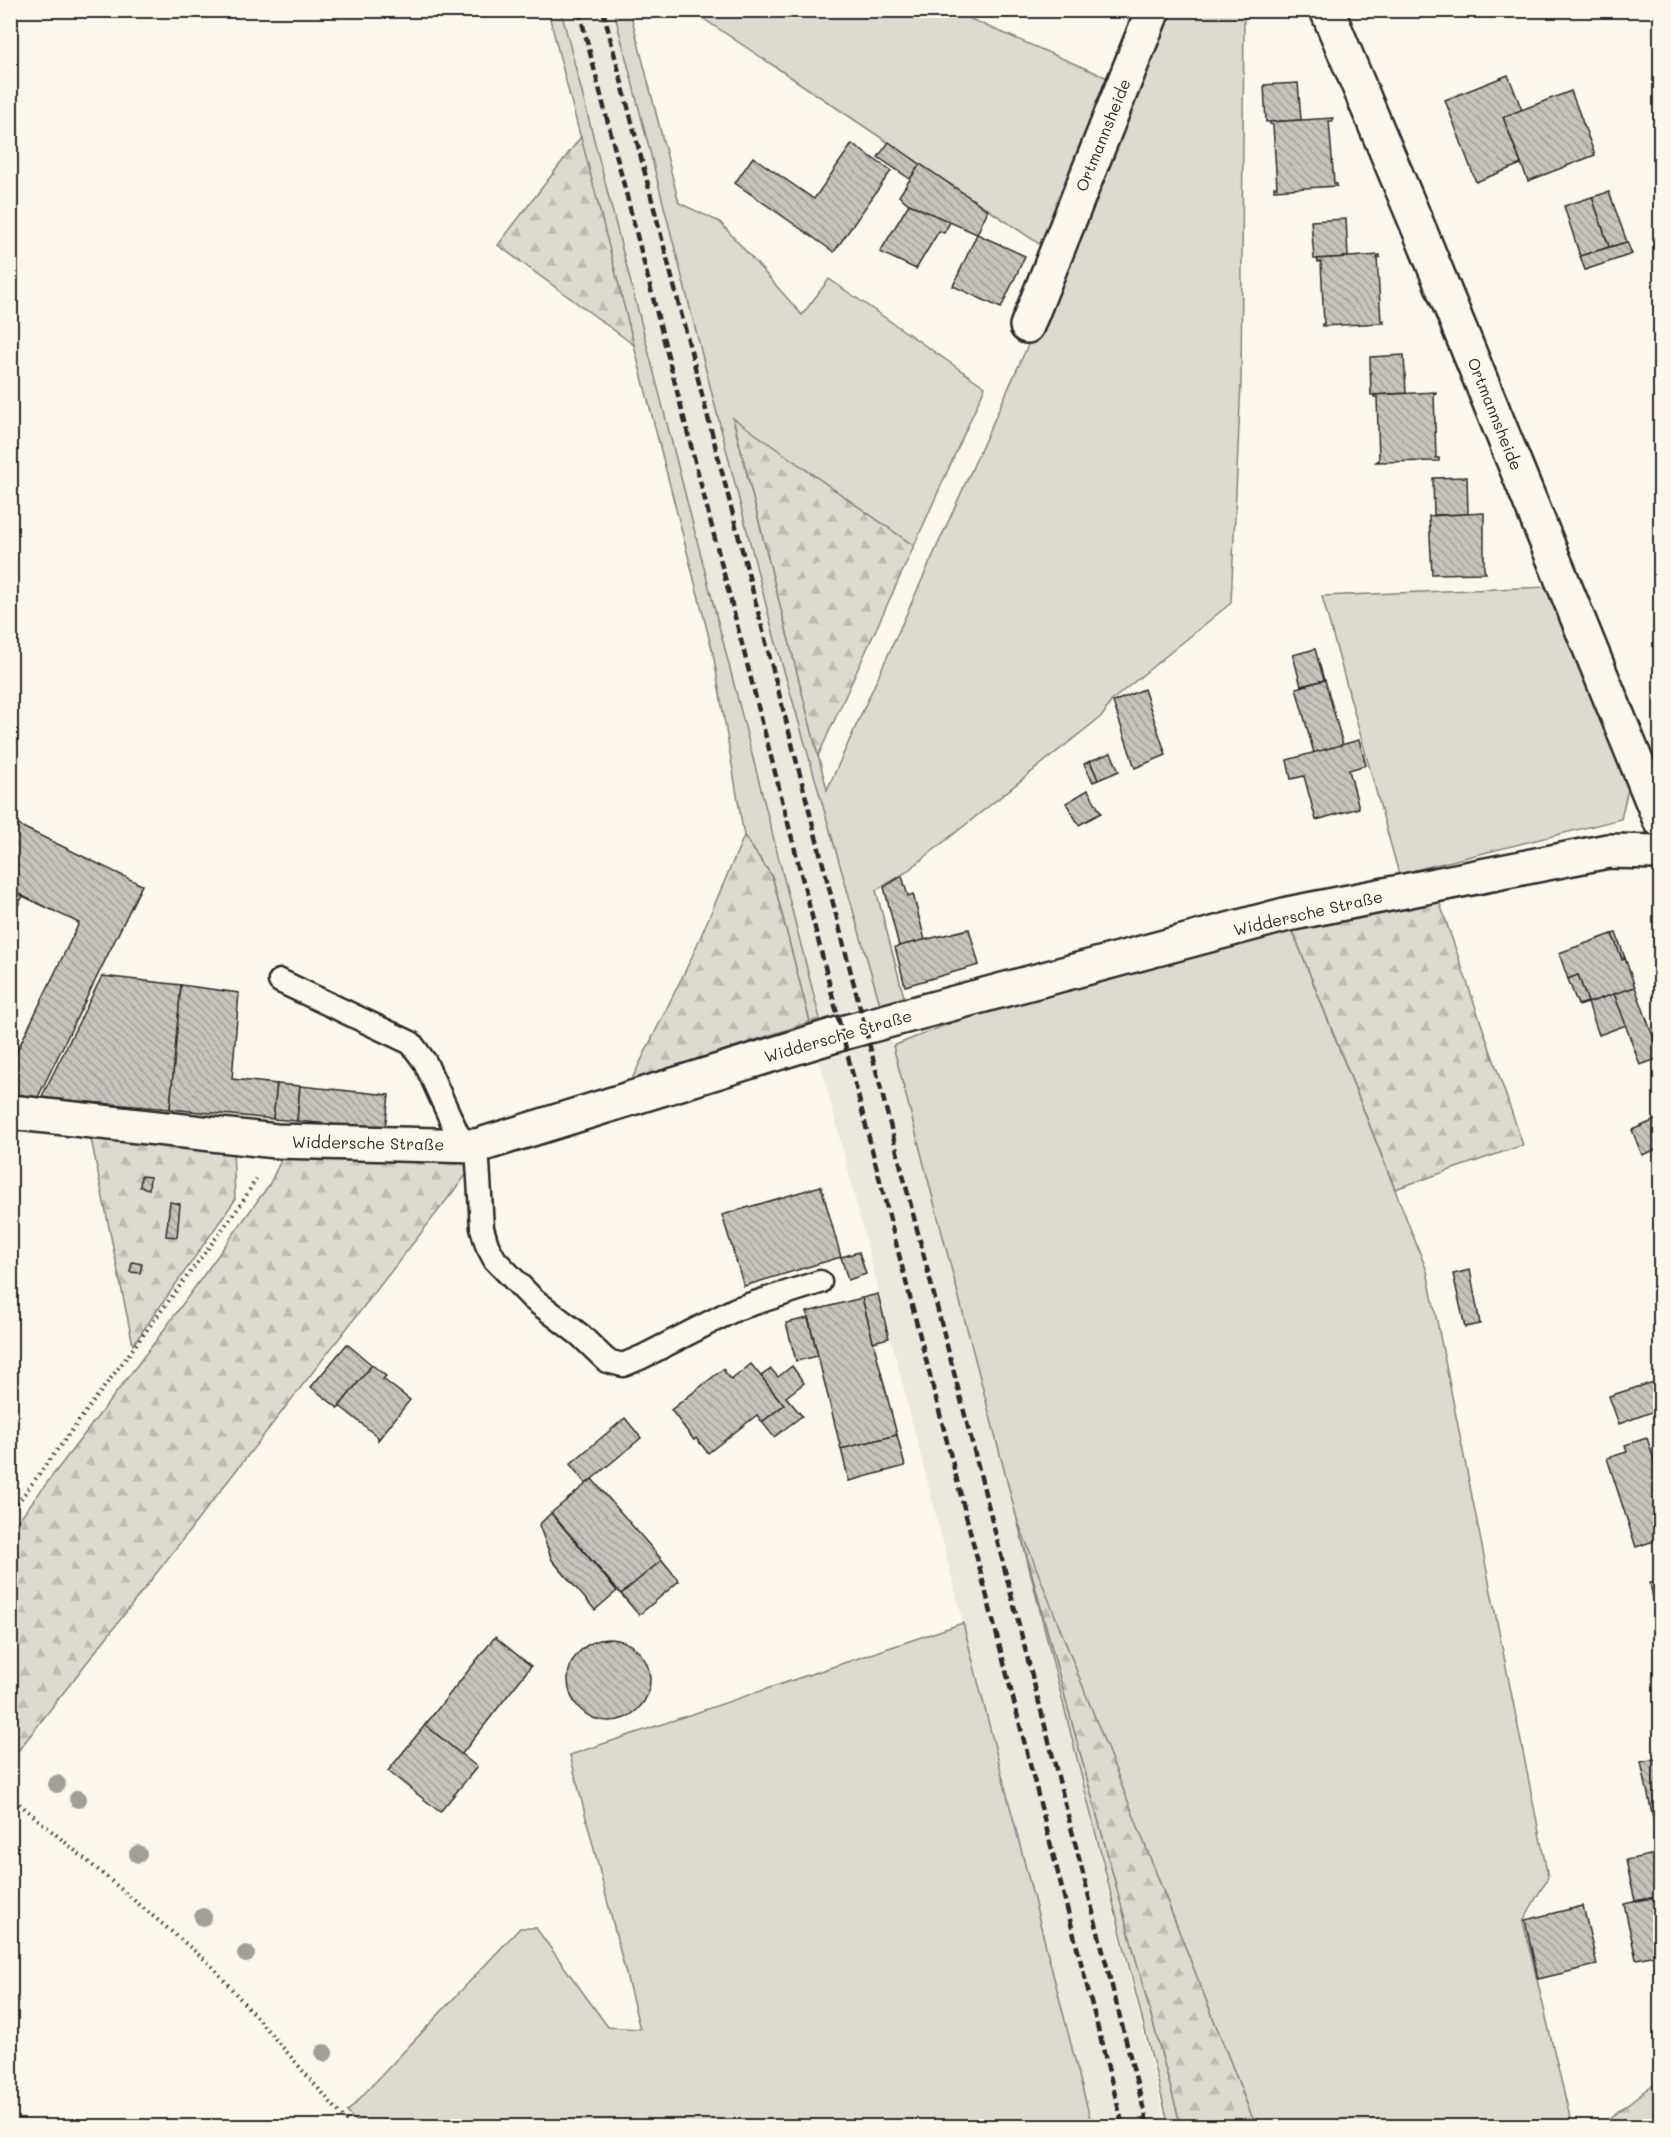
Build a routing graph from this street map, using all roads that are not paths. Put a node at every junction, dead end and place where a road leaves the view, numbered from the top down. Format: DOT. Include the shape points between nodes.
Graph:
graph roads {
  1 [pos="1153,10"];
  2 [pos="1327,10"];
  3 [pos="1027,326"];
  4 [pos="1660,820"];
  5 [pos="1660,852"];
  6 [pos="280,981"];
  7 [pos="10,1112"];
  8 [pos="470,1146"];
  9 [pos="820,1282"];
  1 -- 3 [label="street, Ortmannsheide"];
  2 -- 4 [label="street, Ortmannsheide"];
  5 -- 8 [label="street, Widdersche Straße" via="1608,851 1288,914 842,1033"];
  6 -- 8 [label="lane" via="411,1043"];
  7 -- 8 [label="street, Widdersche Straße" via="276,1141"];
  8 -- 9 [label="lane" via="482,1228 495,1260 533,1299 607,1361 622,1365 736,1309"];
}
